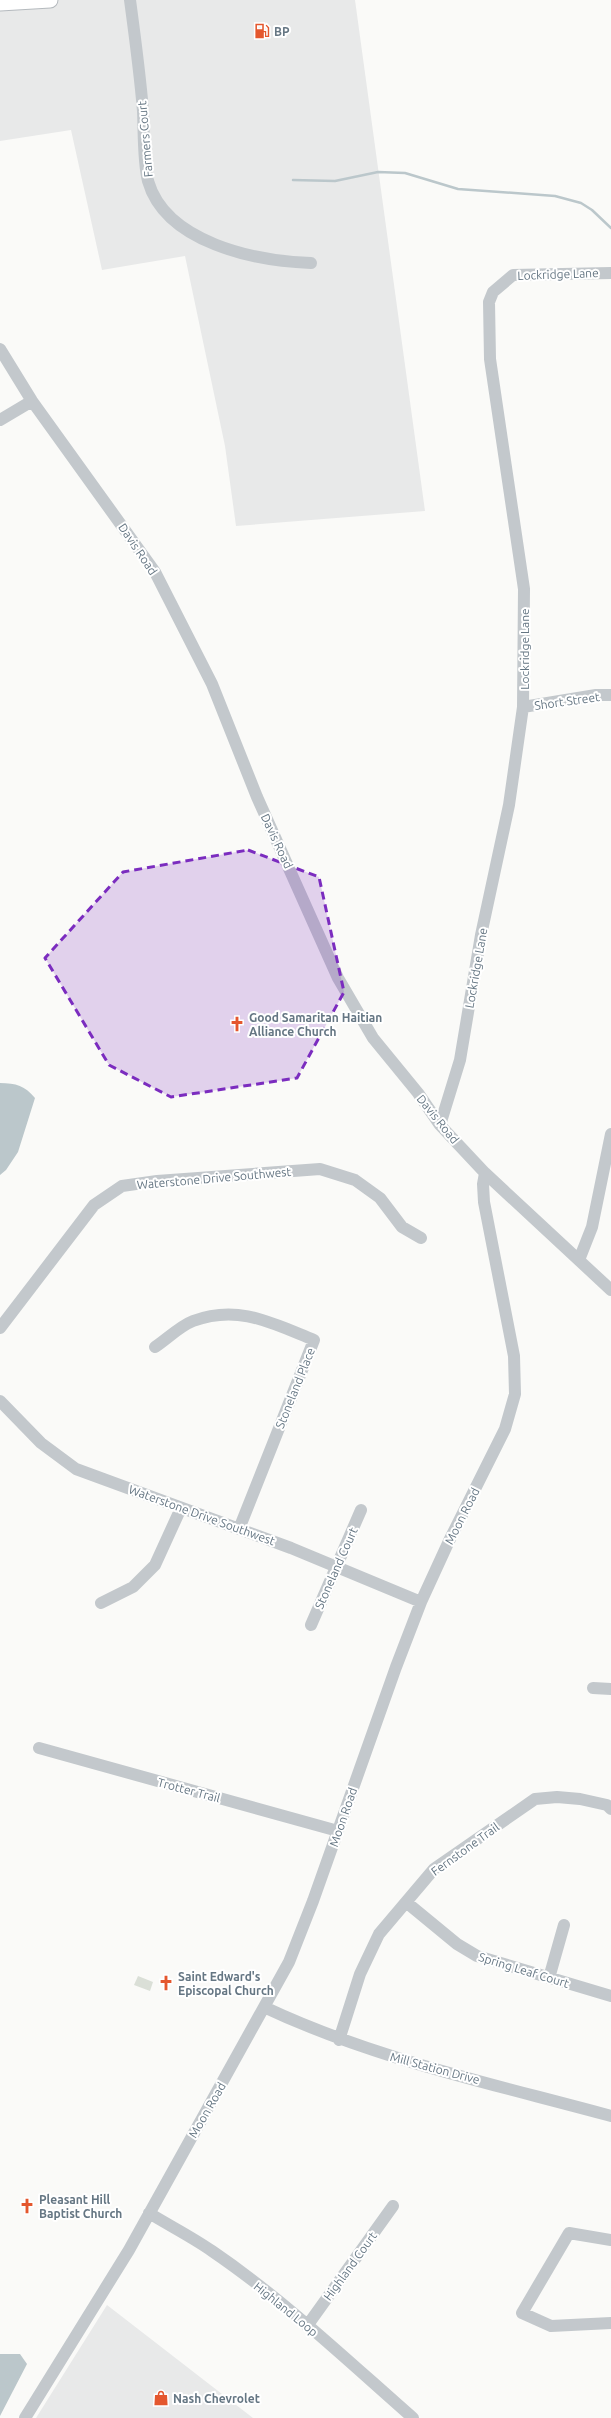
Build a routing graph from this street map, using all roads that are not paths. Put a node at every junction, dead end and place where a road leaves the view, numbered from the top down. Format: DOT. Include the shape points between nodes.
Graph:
graph roads {
  1 [pos="50,0"];
  2 [pos="130,0"];
  3 [pos="0,3"];
  4 [pos="311,263"];
  5 [pos="611,273"];
  6 [pos="0,349"];
  7 [pos="32,401"];
  8 [pos="0,420"];
  9 [pos="611,695"];
  10 [pos="523,707"];
  11 [pos="440,1124"];
  12 [pos="611,1134"];
  13 [pos="486,1173"];
  14 [pos="421,1238"];
  15 [pos="579,1260"];
  16 [pos="611,1290"];
  17 [pos="0,1328"];
  18 [pos="155,1347"];
  19 [pos="0,1401"];
  20 [pos="181,1508"];
  21 [pos="361,1510"];
  22 [pos="239,1529"];
  23 [pos="337,1567"];
  24 [pos="421,1602"];
  25 [pos="101,1603"];
  26 [pos="311,1625"];
  27 [pos="593,1688"];
  28 [pos="611,1689"];
  29 [pos="39,1748"];
  30 [pos="611,1809"];
  31 [pos="338,1831"];
  32 [pos="406,1902"];
  33 [pos="564,1925"];
  34 [pos="549,1978"];
  35 [pos="611,1996"];
  36 [pos="264,2007"];
  37 [pos="339,2040"];
  38 [pos="611,2116"];
  39 [pos="393,2206"];
  40 [pos="149,2213"];
  41 [pos="611,2240"];
  42 [pos="611,2323"];
  43 [pos="307,2326"];
  44 [pos="25,2418"];
  45 [pos="413,2418"];
  1 -- 3 [label="main road"];
  2 -- 4 [label="street, Farmers Court" via="140,75 148,180 155,196 176,222 232,252 264,259"];
  5 -- 10 [label="street, Lockridge Lane" via="513,275 493,292 489,302 490,359 524,589"];
  6 -- 7 [label="street, Davis Road"];
  7 -- 8 [label="street"];
  7 -- 11 [label="street, Davis Road" via="155,572 212,684 257,797 338,978 373,1038"];
  9 -- 10 [label="street, Short Street"];
  10 -- 11 [label="street, Lockridge Lane" via="509,804 481,935 460,1060"];
  11 -- 13 [label="street, Davis Road"];
  12 -- 15 [label="street" via="592,1227"];
  13 -- 15 [label="street, Davis Road"];
  13 -- 24 [label="street, Moon Road" via="483,1184 484,1202 514,1356 515,1394 504,1429"];
  14 -- 17 [label="street, Waterstone Drive Southwest" via="402,1228 380,1198 354,1180 320,1169 122,1186 94,1205"];
  15 -- 16 [label="street, Davis Road"];
  18 -- 22 [label="street, Stoneland Place" via="192,1321 223,1313 254,1316 314,1340"];
  19 -- 20 [label="street, Waterstone Drive Southwest" via="41,1443 76,1469"];
  20 -- 22 [label="street, Waterstone Drive Southwest"];
  20 -- 25 [label="street" via="155,1565 133,1587"];
  21 -- 23 [label="street, Stoneland Court"];
  22 -- 23 [label="street, Waterstone Drive Southwest"];
  23 -- 24 [label="street, Waterstone Drive Southwest"];
  23 -- 26 [label="street, Stoneland Court"];
  24 -- 31 [label="street, Moon Road"];
  27 -- 28 [label="street"];
  29 -- 31 [label="street, Trotter Trail"];
  30 -- 32 [label="street, Fernstone Trail" via="607,1805 580,1799 535,1799 434,1869"];
  31 -- 36 [label="street, Moon Road" via="289,1962"];
  32 -- 34 [label="street, Spring Leaf Court" via="457,1944 477,1956"];
  32 -- 37 [label="street, Fernstone Trail" via="379,1934 360,1974"];
  33 -- 34 [label="street"];
  34 -- 35 [label="street, Spring Leaf Court"];
  36 -- 37 [label="street, Mill Station Drive"];
  36 -- 40 [label="street, Moon Road"];
  37 -- 38 [label="street, Mill Station Drive"];
  39 -- 43 [label="street, Highland Court"];
  40 -- 43 [label="street, Highland Loop" via="212,2251"];
  40 -- 44 [label="street, Moon Road"];
  41 -- 42 [label="street" via="569,2233 522,2313 551,2326"];
  43 -- 45 [label="street, Highland Loop"];
}
